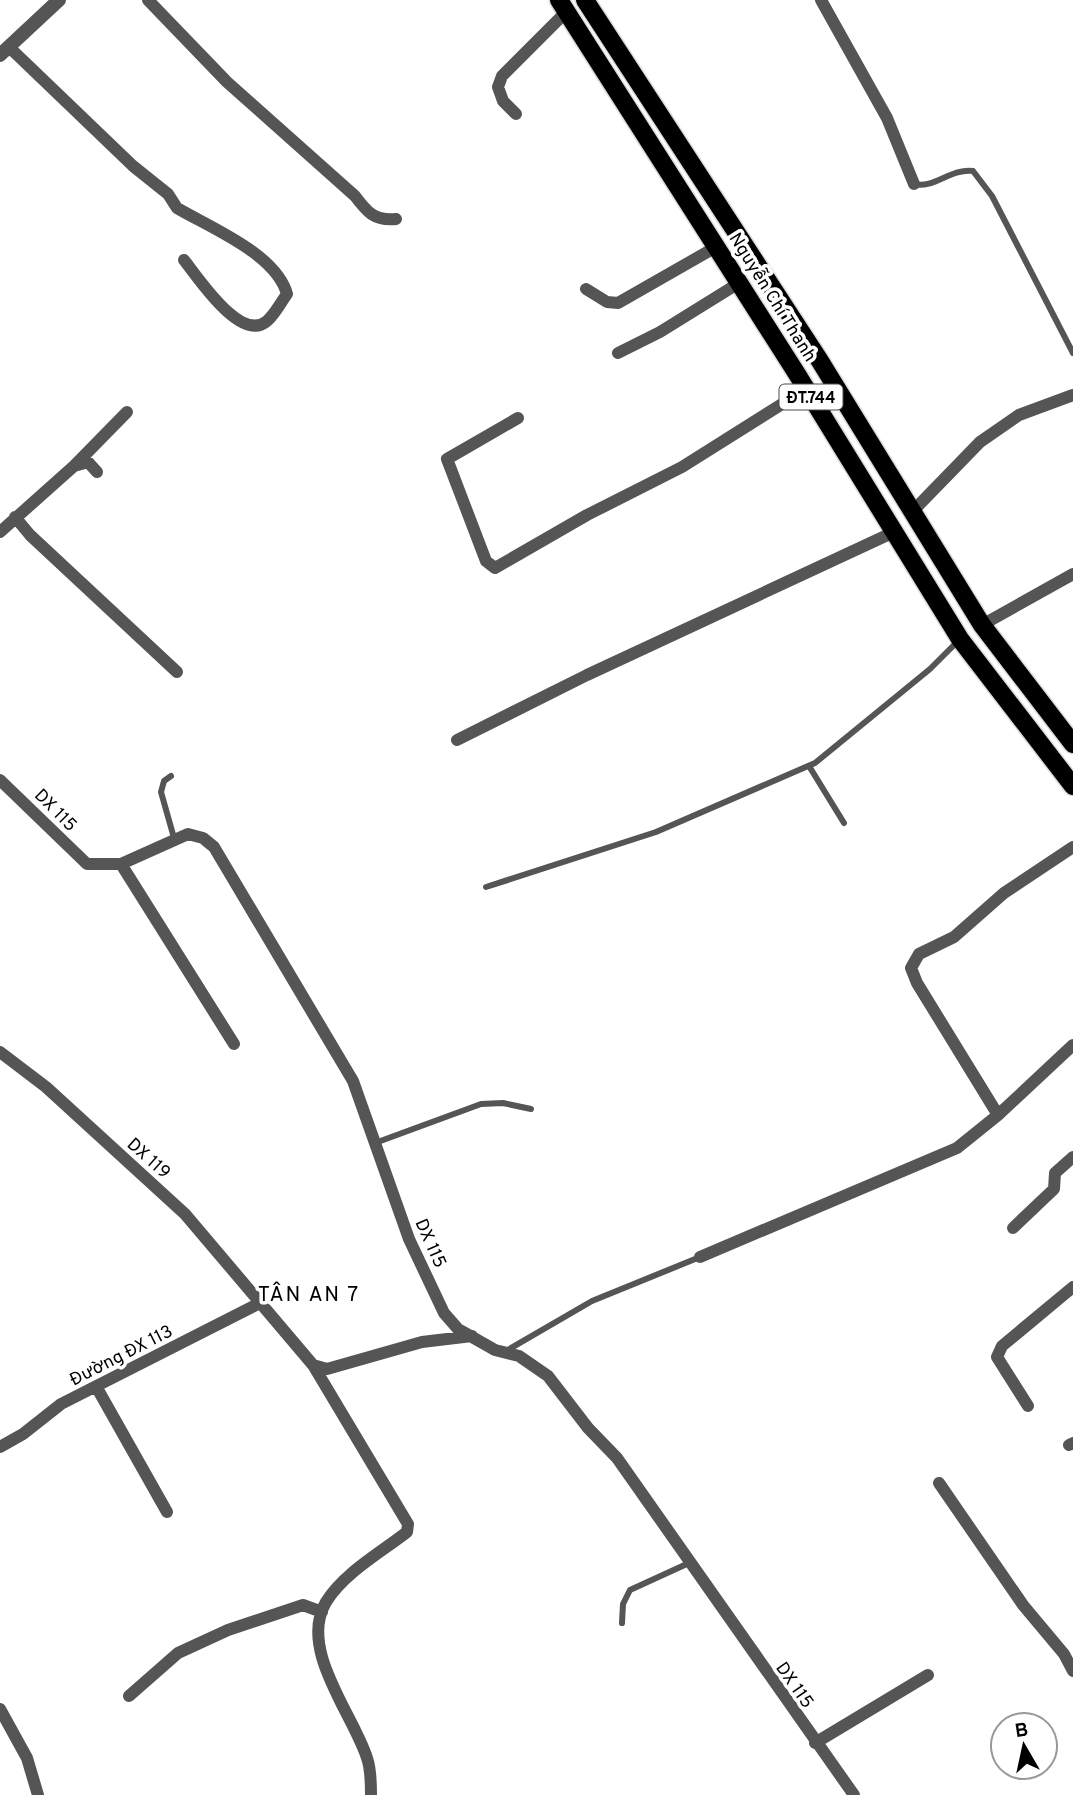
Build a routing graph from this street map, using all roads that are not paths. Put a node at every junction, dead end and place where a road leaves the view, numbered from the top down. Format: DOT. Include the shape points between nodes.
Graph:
graph roads {
  1 [pos="60,0"];
  2 [pos="148,0"];
  3 [pos="585,0"];
  4 [pos="821,0"];
  5 [pos="563,6"];
  6 [pos="4,51"];
  7 [pos="640,86"];
  8 [pos="622,97"];
  9 [pos="516,114"];
  10 [pos="914,184"];
  11 [pos="396,219"];
  12 [pos="716,247"];
  13 [pos="184,260"];
  14 [pos="739,283"];
  15 [pos="586,289"];
  16 [pos="618,353"];
  17 [pos="1073,353"];
  18 [pos="806,390"];
  19 [pos="1073,395"];
  20 [pos="127,412"];
  21 [pos="519,418"];
  22 [pos="74,466"];
  23 [pos="97,472"];
  24 [pos="912,512"];
  25 [pos="15,517"];
  26 [pos="0,532"];
  27 [pos="894,532"];
  28 [pos="1073,574"];
  29 [pos="982,625"];
  30 [pos="960,639"];
  31 [pos="177,672"];
  32 [pos="457,740"];
  33 [pos="1073,744"];
  34 [pos="809,766"];
  35 [pos="171,776"];
  36 [pos="0,780"];
  37 [pos="1073,786"];
  38 [pos="844,823"];
  39 [pos="174,838"];
  40 [pos="1073,847"];
  41 [pos="121,864"];
  42 [pos="486,887"];
  43 [pos="234,1044"];
  44 [pos="1073,1045"];
  45 [pos="0,1052"];
  46 [pos="531,1109"];
  47 [pos="998,1115"];
  48 [pos="373,1144"];
  49 [pos="1073,1157"];
  50 [pos="1013,1228"];
  51 [pos="701,1257"];
  52 [pos="1073,1287"];
  53 [pos="262,1302"];
  54 [pos="472,1336"];
  55 [pos="504,1352"];
  56 [pos="313,1365"];
  57 [pos="97,1388"];
  58 [pos="1028,1406"];
  59 [pos="0,1447"];
  60 [pos="939,1483"];
  61 [pos="167,1513"];
  62 [pos="689,1563"];
  63 [pos="322,1612"];
  64 [pos="622,1623"];
  65 [pos="1073,1671"];
  66 [pos="928,1675"];
  67 [pos="130,1696"];
  68 [pos="0,1709"];
  69 [pos="815,1743"];
  70 [pos="38,1795"];
  71 [pos="371,1795"];
  72 [pos="854,1795"];
  1 -- 6 [label="street"];
  2 -- 11 [label="street" via="227,82 355,196 369,215"];
  3 -- 7 [label="main road, Nguyễn Chí Thanh / ĐT.744"];
  4 -- 10 [label="street" via="887,118"];
  5 -- 8 [label="main road, Nguyễn Chí Thanh / ĐT.744"];
  5 -- 9 [label="street" via="502,76 498,87 503,101"];
  6 -- 13 [label="street" via="168,194 177,208 265,260 287,294 266,322 257,326 241,321 223,309"];
  7 -- 8 [label="main road"];
  7 -- 24 [label="main road, Nguyễn Chí Thanh / ĐT.744" via="820,361"];
  8 -- 12 [label="main road, Nguyễn Chí Thanh / ĐT.744"];
  10 -- 17 [label="lane" via="924,185 961,170 973,171 992,196"];
  12 -- 14 [label="main road, Nguyễn Chí Thanh / ĐT.744"];
  12 -- 15 [label="street" via="618,303"];
  14 -- 16 [label="street"];
  14 -- 18 [label="main road, Nguyễn Chí Thanh / ĐT.744"];
  18 -- 21 [label="street" via="682,467 495,568 485,561 447,459"];
  18 -- 27 [label="main road, Nguyễn Chí Thanh / ĐT.744"];
  19 -- 24 [label="street" via="1019,415 980,442"];
  20 -- 22 [label="street"];
  22 -- 23 [label="street" via="88,462"];
  22 -- 25 [label="street"];
  24 -- 29 [label="main road, Nguyễn Chí Thanh / ĐT.744"];
  25 -- 26 [label="street"];
  25 -- 31 [label="street"];
  27 -- 30 [label="main road, Nguyễn Chí Thanh / ĐT.744"];
  27 -- 32 [label="street"];
  28 -- 29 [label="street"];
  29 -- 30 [label="main road"];
  29 -- 33 [label="main road, Nguyễn Chí Thanh / ĐT.744"];
  30 -- 34 [label="lane" via="930,670"];
  30 -- 37 [label="main road, Nguyễn Chí Thanh / ĐT.744"];
  34 -- 38 [label="lane"];
  34 -- 42 [label="lane" via="656,832"];
  35 -- 39 [label="lane" via="161,792"];
  36 -- 41 [label="street, DX 115" via="76,857 87,864"];
  39 -- 41 [label="street, DX 115"];
  39 -- 48 [label="street, DX 115" via="188,834 214,847 353,1082"];
  40 -- 47 [label="street" via="1004,893 954,937 919,954 911,968"];
  41 -- 43 [label="street"];
  44 -- 47 [label="street"];
  45 -- 53 [label="street, DX 119" via="46,1087 185,1214"];
  46 -- 48 [label="lane" via="481,1104"];
  47 -- 51 [label="street" via="943,1155"];
  48 -- 54 [label="street, DX 115" via="409,1239 444,1312 458,1329"];
  49 -- 50 [label="street" via="1055,1173 1054,1189"];
  51 -- 55 [label="lane" via="592,1301"];
  52 -- 58 [label="street" via="1002,1346 997,1357"];
  53 -- 56 [label="street, DX 119"];
  53 -- 57 [label="street, Đường ĐX 113"];
  54 -- 55 [label="street, DX 115"];
  54 -- 56 [label="street" via="422,1342 327,1369"];
  55 -- 62 [label="street, DX 115" via="519,1356 548,1376 617,1458"];
  56 -- 63 [label="street, DX 119" via="408,1524 407,1532 343,1582"];
  57 -- 59 [label="street, Đường ĐX 113" via="61,1404"];
  57 -- 61 [label="street"];
  60 -- 65 [label="street"];
  62 -- 64 [label="lane" via="630,1590 623,1604"];
  62 -- 69 [label="street, DX 115"];
  63 -- 67 [label="street" via="303,1605 228,1630 178,1653"];
  63 -- 71 [label="street" via="319,1646 368,1759"];
  66 -- 69 [label="street"];
  68 -- 70 [label="street" via="27,1758"];
  69 -- 72 [label="street, DX 115"];
}
